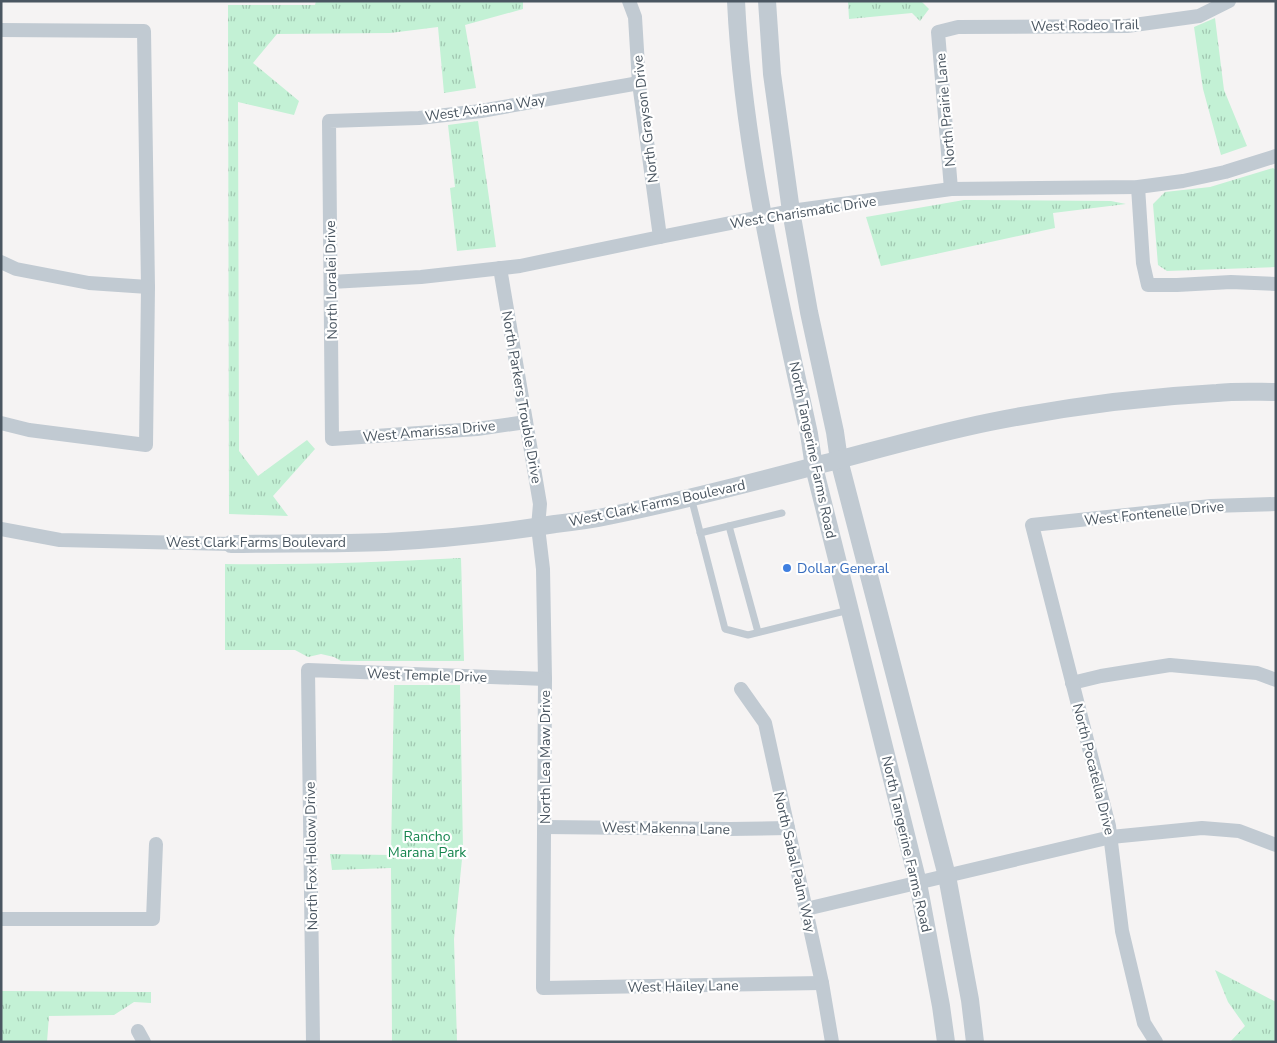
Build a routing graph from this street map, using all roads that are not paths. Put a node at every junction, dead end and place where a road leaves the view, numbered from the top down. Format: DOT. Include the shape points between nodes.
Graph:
graph roads {
  1 [pos="629,1"];
  2 [pos="736,1"];
  3 [pos="767,1"];
  4 [pos="1230,1"];
  5 [pos="1,30"];
  6 [pos="938,32"];
  7 [pos="639,82"];
  8 [pos="329,121"];
  9 [pos="1276,156"];
  10 [pos="1138,187"];
  11 [pos="951,189"];
  12 [pos="790,211"];
  13 [pos="763,216"];
  14 [pos="660,237"];
  15 [pos="1,262"];
  16 [pos="500,268"];
  17 [pos="330,282"];
  18 [pos="1276,284"];
  19 [pos="148,288"];
  20 [pos="1276,392"];
  21 [pos="526,422"];
  22 [pos="1,423"];
  23 [pos="332,439"];
  24 [pos="839,460"];
  25 [pos="814,466"];
  26 [pos="691,497"];
  27 [pos="1276,504"];
  28 [pos="782,513"];
  29 [pos="1032,525"];
  30 [pos="729,526"];
  31 [pos="538,527"];
  32 [pos="1,529"];
  33 [pos="700,533"];
  34 [pos="231,544"];
  35 [pos="850,609"];
  36 [pos="758,632"];
  37 [pos="308,670"];
  38 [pos="545,679"];
  39 [pos="1276,680"];
  40 [pos="1072,683"];
  41 [pos="741,690"];
  42 [pos="544,827"];
  43 [pos="788,828"];
  44 [pos="1111,837"];
  45 [pos="156,844"];
  46 [pos="1276,844"];
  47 [pos="947,876"];
  48 [pos="918,883"];
  49 [pos="806,909"];
  50 [pos="1,919"];
  51 [pos="822,984"];
  52 [pos="543,988"];
  53 [pos="313,1042"];
  54 [pos="832,1042"];
  55 [pos="946,1042"];
  56 [pos="976,1042"];
  57 [pos="1156,1042"];
  1 -- 7 [label="street, North Grayson Drive" via="635,17"];
  2 -- 13 [label="street, North Tangerine Farms Road" via="749,130"];
  3 -- 12 [label="street, North Tangerine Farms Road" via="772,74"];
  4 -- 6 [label="street, West Rodeo Trail" via="1199,16 1127,26 958,27"];
  5 -- 19 [label="street" via="144,31"];
  6 -- 11 [label="street, North Prairie Lane"];
  7 -- 8 [label="street, West Avianna Way" via="481,111 419,118"];
  7 -- 14 [label="street, North Grayson Drive"];
  8 -- 17 [label="street, North Loralei Drive"];
  9 -- 10 [label="street, West Charismatic Drive" via="1225,172"];
  10 -- 11 [label="street, West Charismatic Drive"];
  10 -- 18 [label="street" via="1143,263 1148,285"];
  11 -- 12 [label="street, West Charismatic Drive"];
  12 -- 13 [label="street, West Charismatic Drive"];
  12 -- 24 [label="street, North Tangerine Farms Road"];
  13 -- 14 [label="street, West Charismatic Drive"];
  13 -- 25 [label="street, North Tangerine Farms Road"];
  14 -- 16 [label="street, West Charismatic Drive"];
  15 -- 19 [label="street" via="16,269 88,283"];
  16 -- 17 [label="street, West Charismatic Drive"];
  16 -- 21 [label="street, North Parkers Trouble Drive"];
  17 -- 23 [label="street, North Loralei Drive"];
  19 -- 22 [label="street" via="146,445 29,430"];
  20 -- 24 [label="street, West Clark Farms Boulevard" via="1220,392 1068,408 913,440"];
  21 -- 23 [label="street, West Amarissa Drive" via="477,429"];
  21 -- 31 [label="street, North Parkers Trouble Drive" via="540,504"];
  24 -- 25 [label="street, West Clark Farms Boulevard"];
  24 -- 47 [label="street, North Tangerine Farms Road"];
  25 -- 26 [label="street, West Clark Farms Boulevard"];
  25 -- 35 [label="street, North Tangerine Farms Road"];
  26 -- 31 [label="street, West Clark Farms Boulevard" via="606,517"];
  26 -- 33 [label="lane"];
  27 -- 29 [label="street, West Fontenelle Drive" via="1211,506"];
  28 -- 30 [label="lane"];
  29 -- 40 [label="street, North Pocatella Drive"];
  30 -- 33 [label="lane"];
  30 -- 36 [label="lane"];
  31 -- 34 [label="street, West Clark Farms Boulevard" via="406,541"];
  31 -- 38 [label="street, North Lea Maw Drive" via="543,569"];
  32 -- 34 [label="street, West Clark Farms Boulevard" via="60,540"];
  33 -- 36 [label="lane" via="725,629 748,635"];
  35 -- 36 [label="lane"];
  35 -- 48 [label="street, North Tangerine Farms Road"];
  37 -- 38 [label="street, West Temple Drive"];
  37 -- 53 [label="street, North Fox Hollow Drive"];
  38 -- 42 [label="street, North Lea Maw Drive"];
  39 -- 40 [label="street" via="1257,673 1170,665"];
  40 -- 44 [label="street, North Pocatella Drive"];
  41 -- 43 [label="street, North Sabal Palm Way" via="764,723"];
  42 -- 43 [label="street, West Makenna Lane"];
  42 -- 52 [label="street, North Lea Maw Drive"];
  43 -- 49 [label="street, North Sabal Palm Way"];
  44 -- 46 [label="street" via="1202,828 1239,832"];
  44 -- 47 [label="street"];
  44 -- 57 [label="street, North Pocatella Drive" via="1122,931 1144,1022"];
  45 -- 50 [label="street" via="153,919"];
  47 -- 48 [label="street"];
  47 -- 56 [label="street, North Tangerine Farms Road"];
  48 -- 49 [label="street"];
  48 -- 55 [label="street, North Tangerine Farms Road"];
  49 -- 51 [label="street, North Sabal Palm Way"];
  51 -- 52 [label="street, West Hailey Lane"];
  51 -- 54 [label="street, North Sabal Palm Way"];
}
